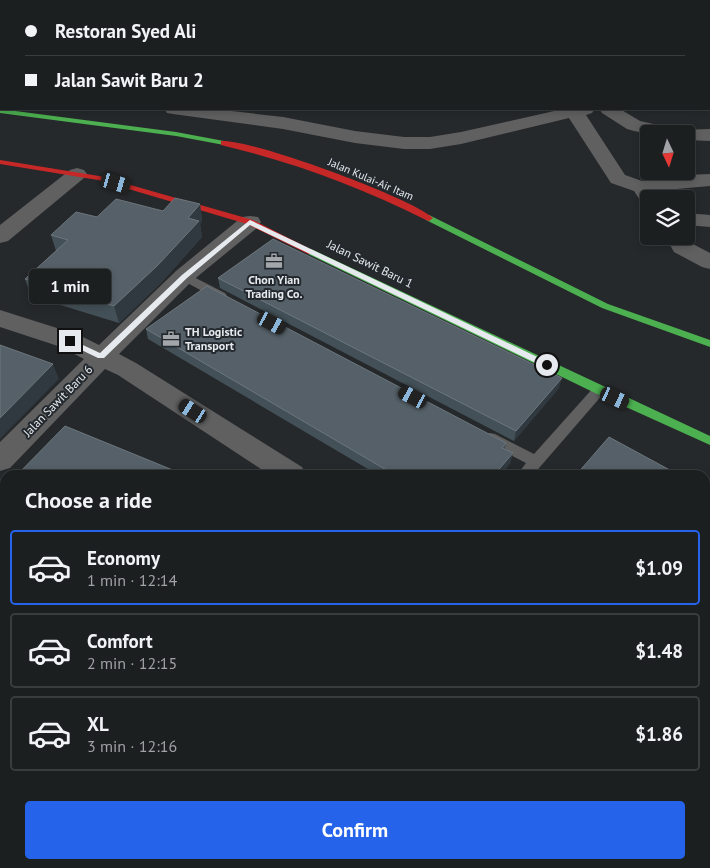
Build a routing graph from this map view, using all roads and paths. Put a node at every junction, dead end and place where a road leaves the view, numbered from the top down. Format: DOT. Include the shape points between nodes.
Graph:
graph roads {
  1 [pos="0,110"];
  2 [pos="180,110"];
  3 [pos="580,110"];
  4 [pos="610,110"];
  5 [pos="28,111"];
  6 [pos="640,126"];
  7 [pos="695,135"];
  8 [pos="710,136"];
  9 [pos="0,162"];
  10 [pos="77,174"];
  11 [pos="710,180"];
  12 [pos="640,190"];
  13 [pos="655,190"];
  14 [pos="695,220"];
  15 [pos="710,221"];
  16 [pos="250,222"];
  17 [pos="0,236"];
  18 [pos="681,245"];
  19 [pos="710,262"];
  20 [pos="184,276"];
  21 [pos="237,304"];
  22 [pos="0,318"];
  23 [pos="710,344"];
  24 [pos="101,357"];
  25 [pos="599,390"];
  26 [pos="474,430"];
  27 [pos="710,441"];
  28 [pos="0,460"];
  29 [pos="536,462"];
  30 [pos="284,470"];
  31 [pos="529,470"];
  1 -- 5 [label="main road, Jalan Kulai-Air Itam"];
  2 -- 3 [label="street" via="283,123 404,144 461,138"];
  3 -- 12 [label="street" via="618,179"];
  4 -- 6 [label="street"];
  5 -- 23 [label="main road, Jalan Kulai-Air Itam" via="248,148 353,182 605,306"];
  7 -- 8 [label="street"];
  9 -- 10 [label="main road, Jalan Sawit Baru 1"];
  10 -- 16 [label="main road, Jalan Sawit Baru 1"];
  10 -- 17 [label="street"];
  11 -- 13 [label="street" via="684,181"];
  14 -- 15 [label="street"];
  16 -- 20 [label="street, Jalan Sawit Baru 6"];
  16 -- 25 [label="main road, Jalan Sawit Baru 1"];
  18 -- 19 [label="street"];
  20 -- 21 [label="lane"];
  20 -- 24 [label="street, Jalan Sawit Baru 6"];
  22 -- 24 [label="street" via="70,341"];
  24 -- 28 [label="street, Jalan Sawit Baru 6"];
  24 -- 30 [label="street" via="127,369"];
  25 -- 27 [label="main road, Jalan Sawit Baru 1"];
  25 -- 29 [label="lane"];
  26 -- 29 [label="lane"];
  29 -- 31 [label="lane"];
}
